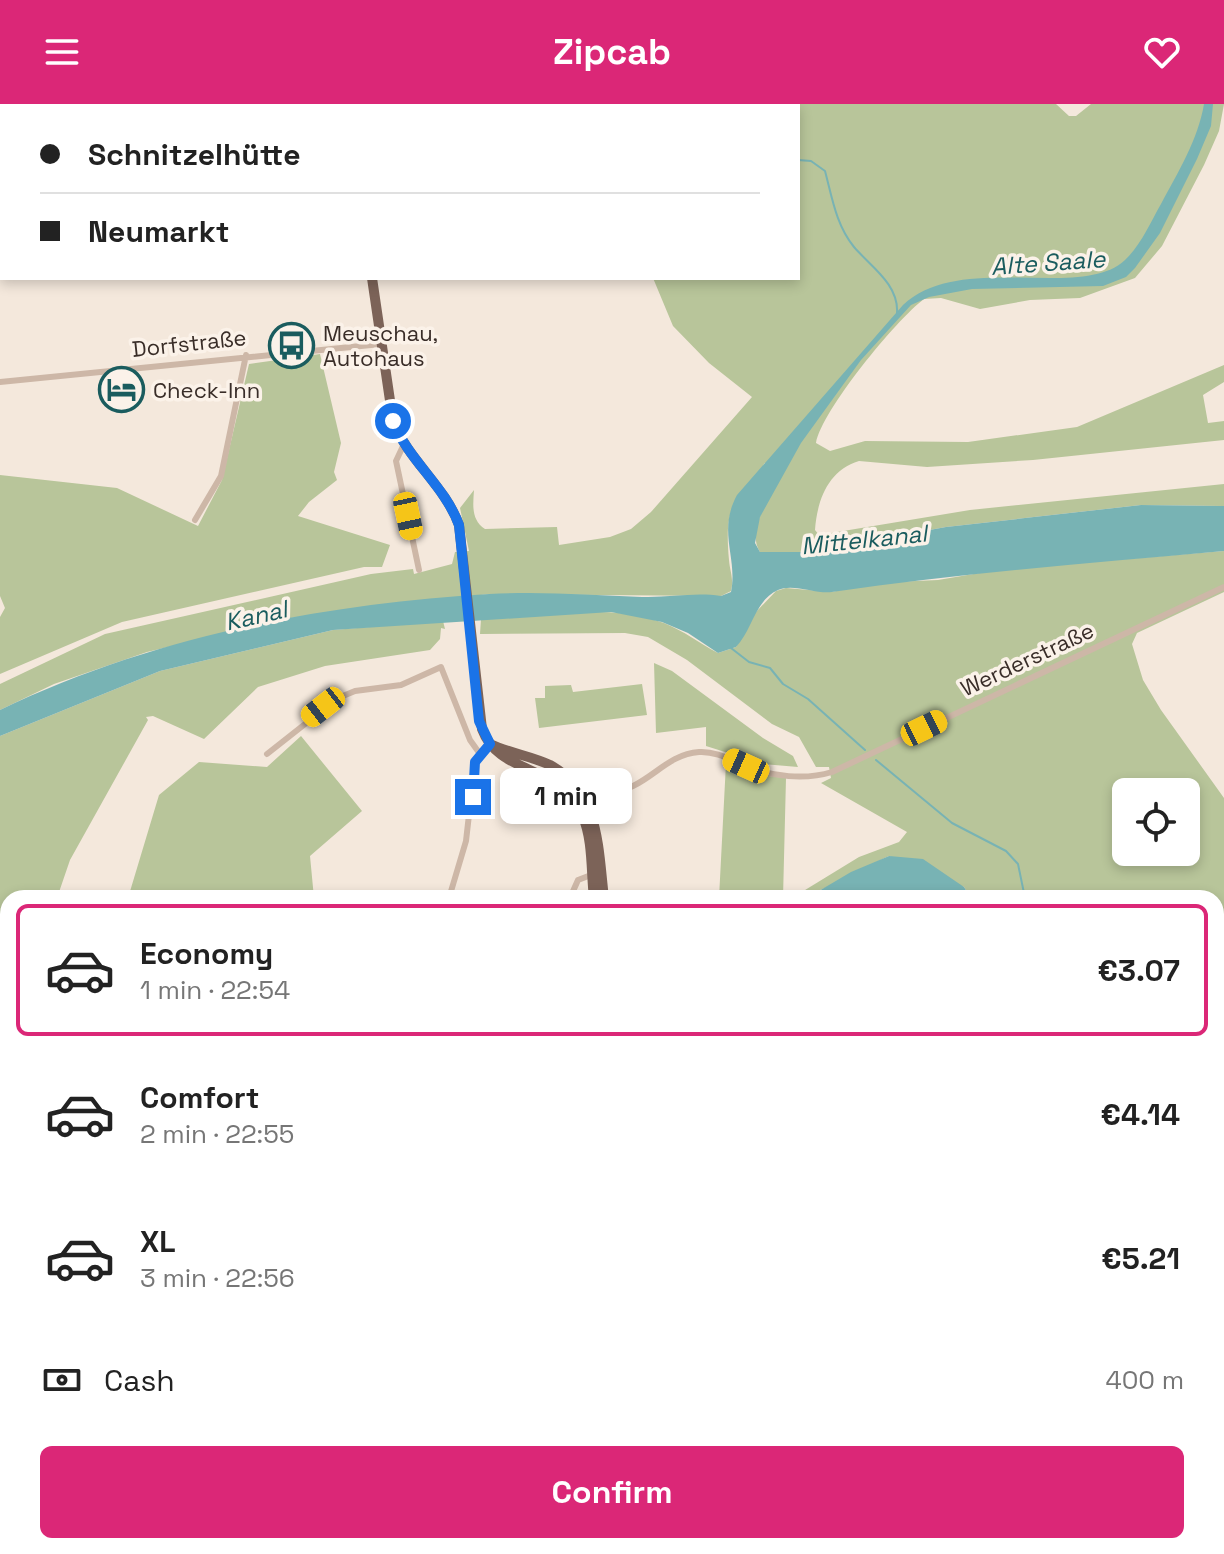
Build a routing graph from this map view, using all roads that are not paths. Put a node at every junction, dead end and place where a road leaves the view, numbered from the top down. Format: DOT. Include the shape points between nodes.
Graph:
graph roads {
  1 [pos="372,280"];
  2 [pos="381,344"];
  3 [pos="246,355"];
  4 [pos="0,382"];
  5 [pos="404,444"];
  6 [pos="195,520"];
  7 [pos="419,570"];
  8 [pos="1224,587"];
  9 [pos="490,744"];
  10 [pos="267,754"];
  11 [pos="480,754"];
  12 [pos="582,804"];
  13 [pos="591,875"];
  14 [pos="451,890"];
  15 [pos="574,890"];
  16 [pos="593,890"];
  17 [pos="603,890"];
  1 -- 2 [label="main road"];
  2 -- 3 [label="street, Dorfstraße"];
  2 -- 5 [label="main road" via="393,421"];
  3 -- 4 [label="street, Dorfstraße"];
  3 -- 6 [label="street" via="221,476"];
  5 -- 7 [label="street" via="396,461"];
  5 -- 9 [label="main road" via="451,505 459,525 479,721"];
  8 -- 12 [label="street, Werderstraße" via="826,774 760,771 698,752 665,763 630,787"];
  9 -- 11 [label="street"];
  9 -- 12 [label="main road" via="550,766 570,780"];
  10 -- 11 [label="street" via="338,698 401,685 441,667"];
  11 -- 14 [label="street" via="466,841"];
  12 -- 13 [label="main road"];
  12 -- 17 [label="main road" via="597,833"];
  13 -- 15 [label="street" via="578,880"];
  13 -- 16 [label="main road"];
}
